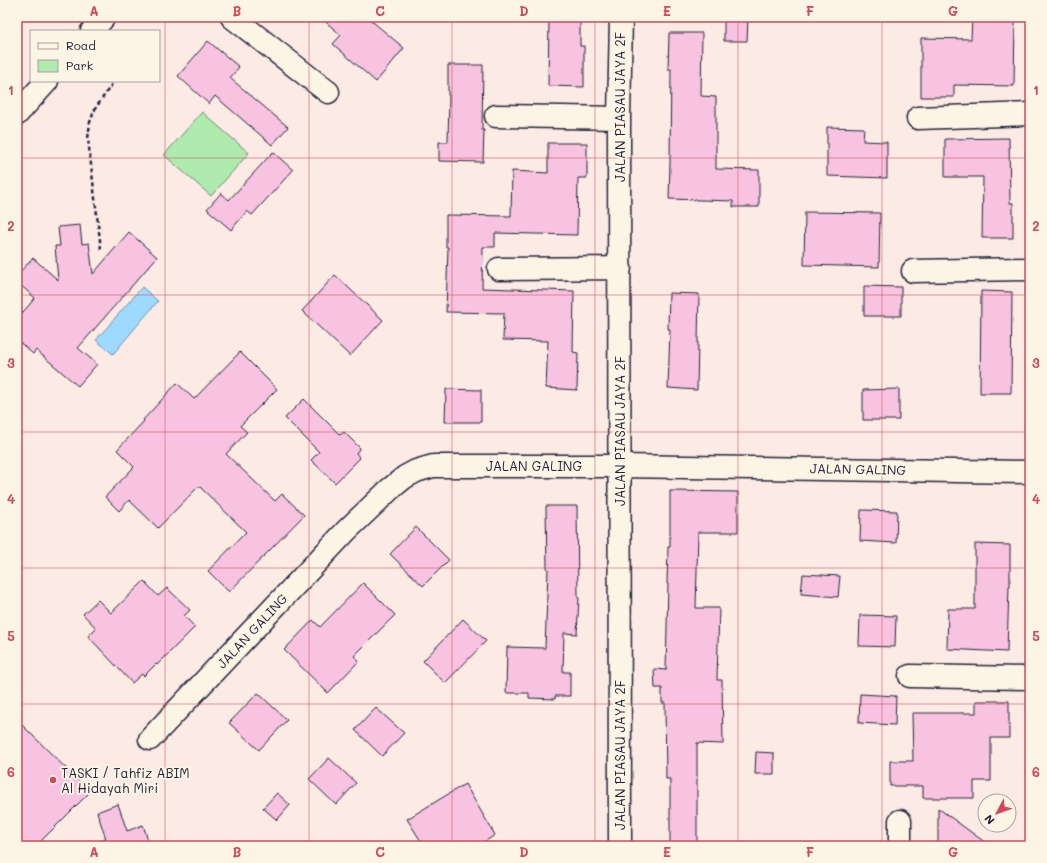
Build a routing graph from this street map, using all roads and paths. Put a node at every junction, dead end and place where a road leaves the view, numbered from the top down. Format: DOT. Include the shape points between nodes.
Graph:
graph roads {
  1 [pos="232,17"];
  2 [pos="621,17"];
  3 [pos="46,82"];
  4 [pos="113,82"];
  5 [pos="328,92"];
  6 [pos="17,114"];
  7 [pos="1030,114"];
  8 [pos="496,116"];
  9 [pos="619,118"];
  10 [pos="918,118"];
  11 [pos="101,249"];
  12 [pos="620,268"];
  13 [pos="499,269"];
  14 [pos="1030,269"];
  15 [pos="913,271"];
  16 [pos="620,466"];
  17 [pos="1030,472"];
  18 [pos="910,676"];
  19 [pos="1030,678"];
  20 [pos="150,739"];
  21 [pos="900,821"];
  22 [pos="620,846"];
  23 [pos="900,846"];
  1 -- 5 [label="street"];
  2 -- 9 [label="street, JALAN PIASAU JAYA 2F"];
  3 -- 6 [label="street"];
  4 -- 11 [label="path" via="95,109 88,139"];
  7 -- 10 [label="street"];
  8 -- 9 [label="street"];
  9 -- 12 [label="street, JALAN PIASAU JAYA 2F"];
  12 -- 13 [label="street"];
  12 -- 16 [label="street, JALAN PIASAU JAYA 2F"];
  14 -- 15 [label="street"];
  16 -- 17 [label="street, JALAN GALING"];
  16 -- 20 [label="street, JALAN GALING" via="433,466 405,477 348,530"];
  16 -- 22 [label="street, JALAN PIASAU JAYA 2F"];
  18 -- 19 [label="street"];
  21 -- 23 [label="street"];
}
